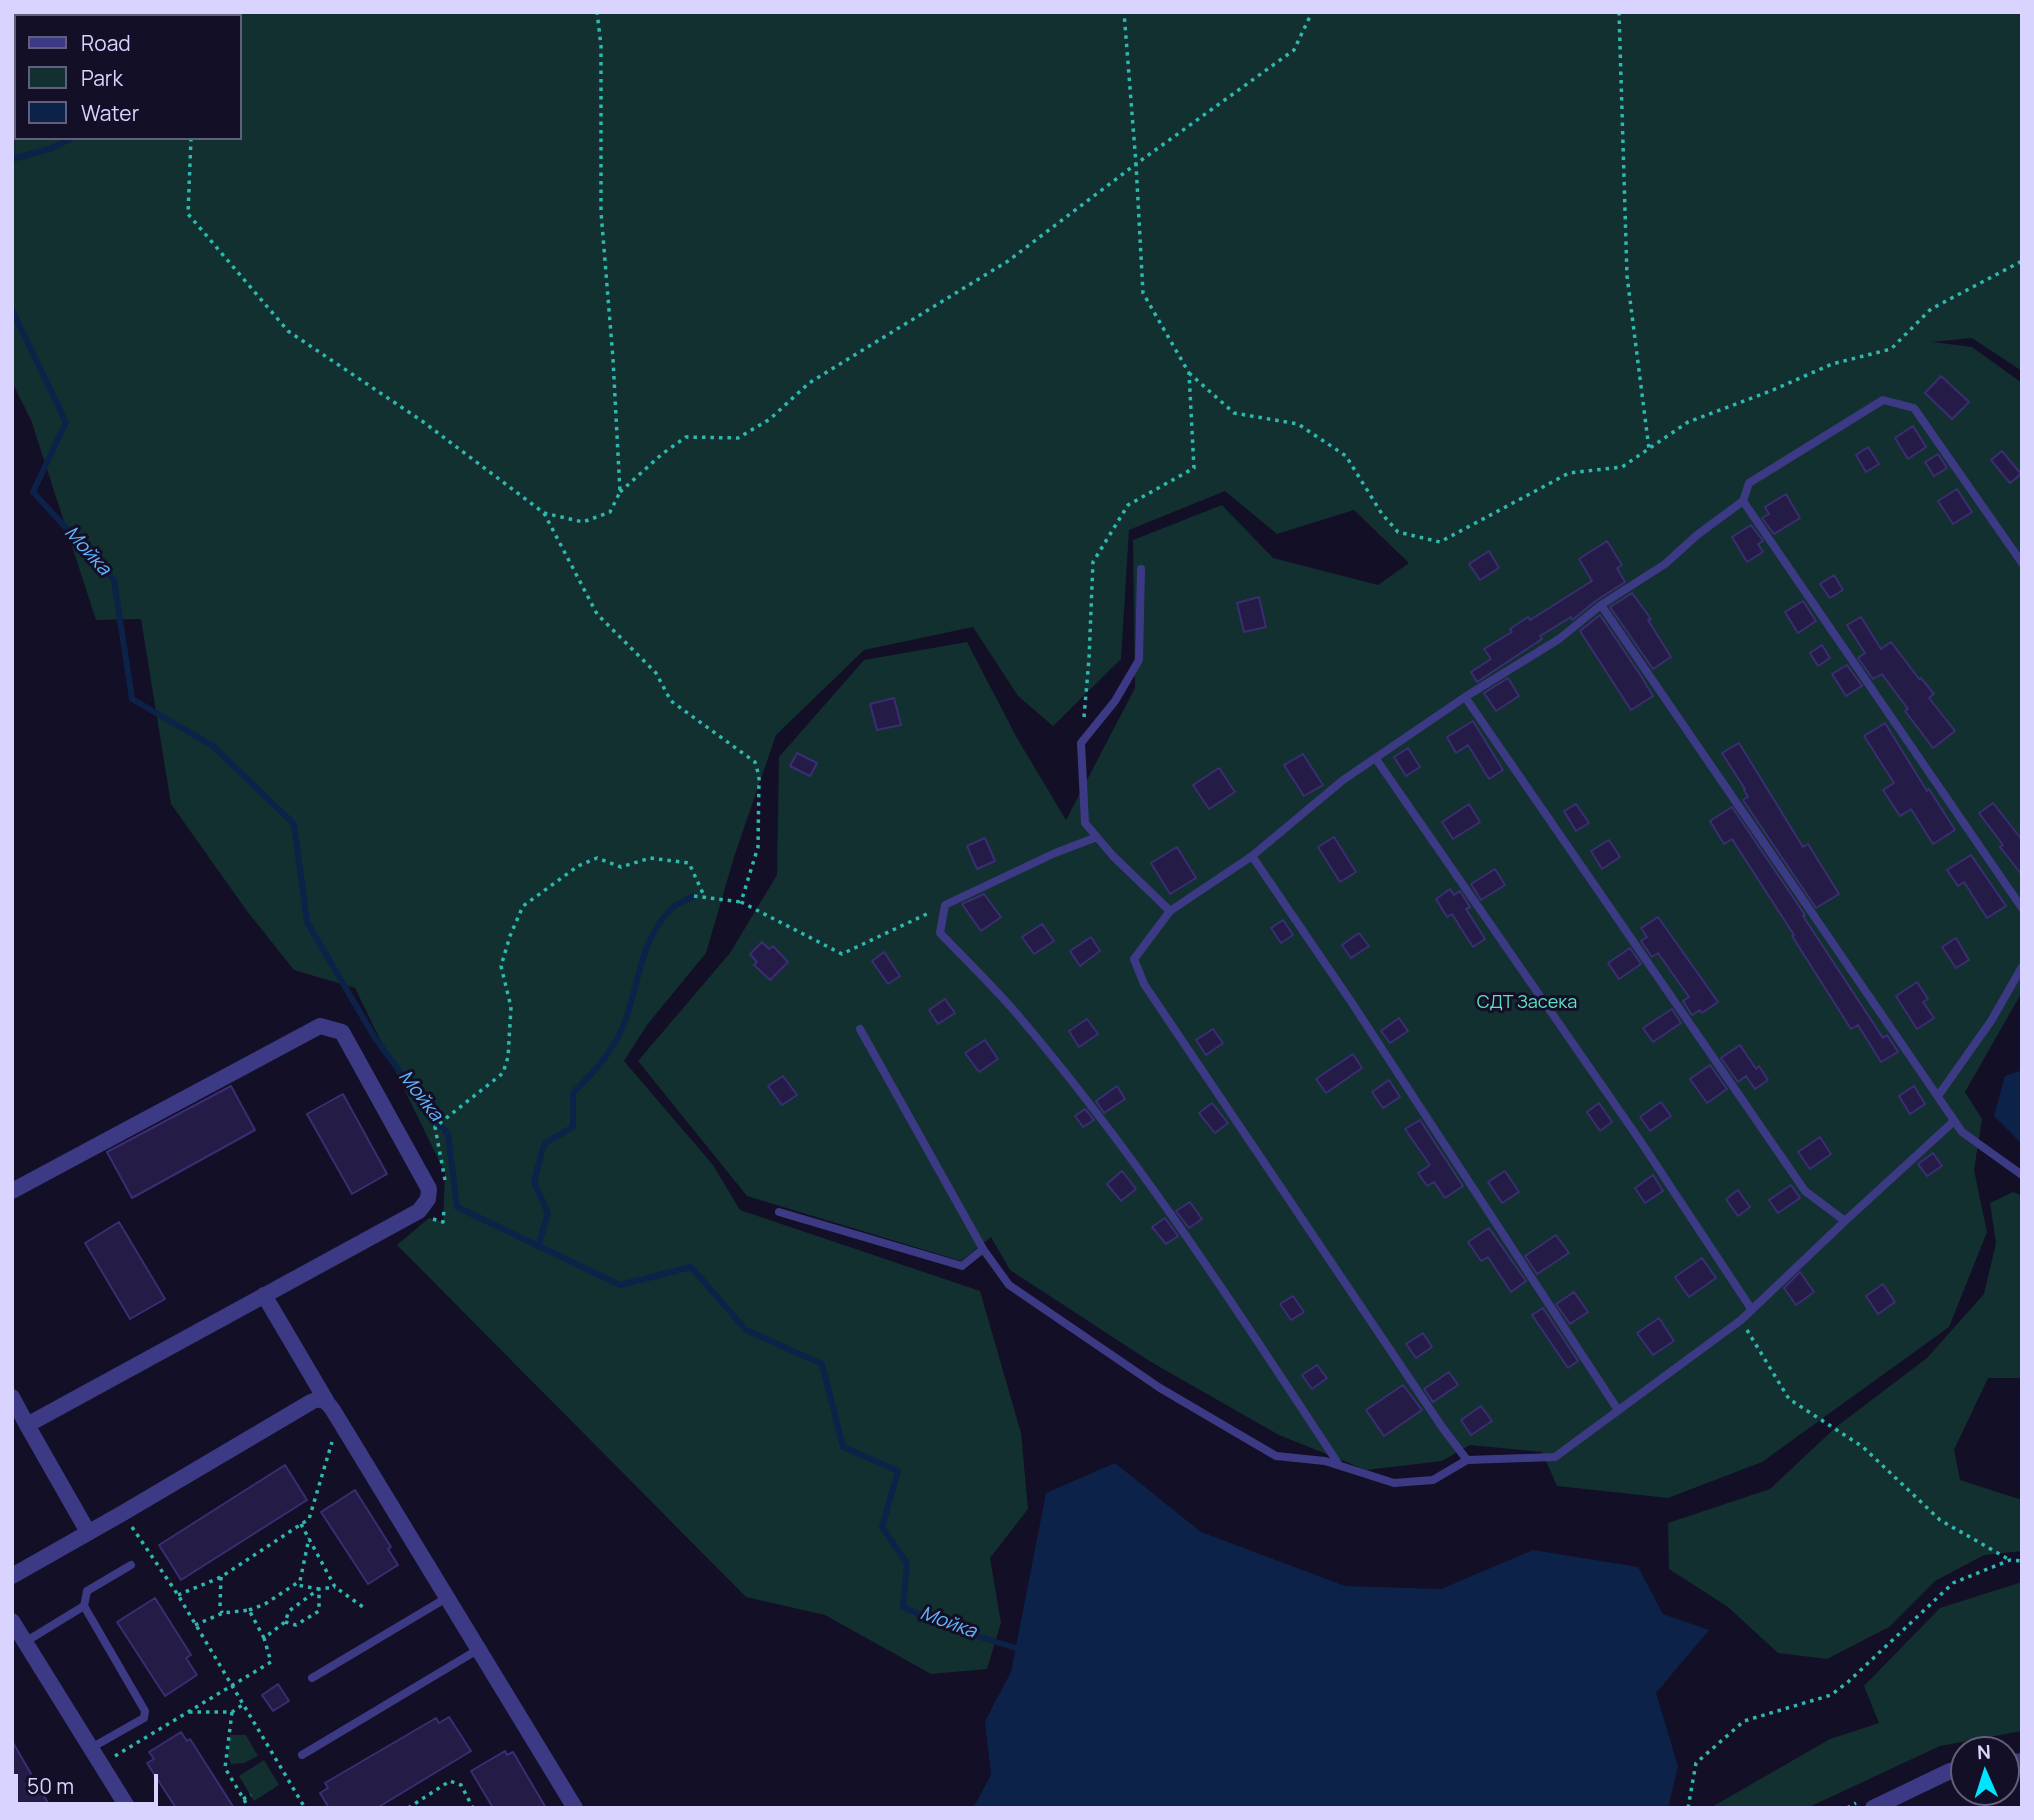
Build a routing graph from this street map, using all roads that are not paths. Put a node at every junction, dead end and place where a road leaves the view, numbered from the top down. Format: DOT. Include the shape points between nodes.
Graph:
graph roads {
  1 [pos="1743,501"];
  2 [pos="2022,563"];
  3 [pos="1141,569"];
  4 [pos="1601,605"];
  5 [pos="1465,697"];
  6 [pos="1376,759"];
  7 [pos="1097,837"];
  8 [pos="1252,856"];
  9 [pos="2022,908"];
  10 [pos="1170,911"];
  11 [pos="2022,967"];
  12 [pos="860,1029"];
  13 [pos="1938,1096"];
  14 [pos="1954,1121"];
  15 [pos="2022,1175"];
  16 [pos="12,1191"];
  17 [pos="779,1212"];
  18 [pos="1845,1220"];
  19 [pos="983,1249"];
  20 [pos="264,1295"];
  21 [pos="1752,1310"];
  22 [pos="12,1397"];
  23 [pos="327,1402"];
  24 [pos="1618,1410"];
  25 [pos="27,1425"];
  26 [pos="1467,1460"];
  27 [pos="1339,1465"];
  28 [pos="88,1532"];
  29 [pos="131,1564"];
  30 [pos="12,1576"];
  31 [pos="448,1597"];
  32 [pos="84,1606"];
  33 [pos="12,1621"];
  34 [pos="25,1642"];
  35 [pos="480,1649"];
  36 [pos="312,1678"];
  37 [pos="91,1748"];
  38 [pos="302,1755"];
  39 [pos="1950,1771"];
  40 [pos="128,1808"];
  41 [pos="575,1808"];
  42 [pos="1873,1808"];
  1 -- 2 [label="lane" via="1749,483 1884,400 1914,408"];
  1 -- 4 [label="lane" via="1665,564"];
  1 -- 9 [label="lane"];
  3 -- 7 [label="lane" via="1139,660 1115,701 1081,743 1085,823"];
  4 -- 5 [label="lane" via="1559,639"];
  4 -- 13 [label="lane"];
  5 -- 6 [label="lane"];
  5 -- 18 [label="lane" via="1805,1191"];
  6 -- 8 [label="lane" via="1343,780"];
  6 -- 21 [label="lane"];
  7 -- 10 [label="lane"];
  7 -- 27 [label="lane" via="945,905 940,933 1016,1014 1089,1104 1221,1283"];
  8 -- 10 [label="lane"];
  8 -- 24 [label="lane"];
  10 -- 26 [label="lane" via="1134,959 1144,984"];
  11 -- 13 [label="lane"];
  12 -- 19 [label="lane"];
  13 -- 14 [label="lane"];
  14 -- 15 [label="lane" via="1962,1132"];
  14 -- 18 [label="lane"];
  16 -- 20 [label="street" via="320,1026 342,1031 429,1189 428,1199 419,1211"];
  17 -- 19 [label="lane" via="962,1266"];
  18 -- 21 [label="lane"];
  19 -- 27 [label="lane" via="1009,1285 1160,1388 1276,1456"];
  20 -- 23 [label="street"];
  20 -- 25 [label="street"];
  21 -- 24 [label="lane"];
  22 -- 25 [label="street"];
  23 -- 28 [label="street" via="311,1402"];
  23 -- 31 [label="street"];
  24 -- 26 [label="lane" via="1555,1457"];
  25 -- 28 [label="street"];
  26 -- 27 [label="lane" via="1433,1480 1394,1483"];
  28 -- 30 [label="street"];
  29 -- 32 [label="lane" via="87,1591"];
  31 -- 35 [label="street"];
  31 -- 36 [label="lane"];
  32 -- 34 [label="lane"];
  32 -- 37 [label="lane" via="145,1711 144,1718"];
  33 -- 34 [label="street"];
  34 -- 37 [label="street"];
  35 -- 38 [label="lane"];
  35 -- 41 [label="street"];
  37 -- 40 [label="street"];
  39 -- 42 [label="street"];
}
